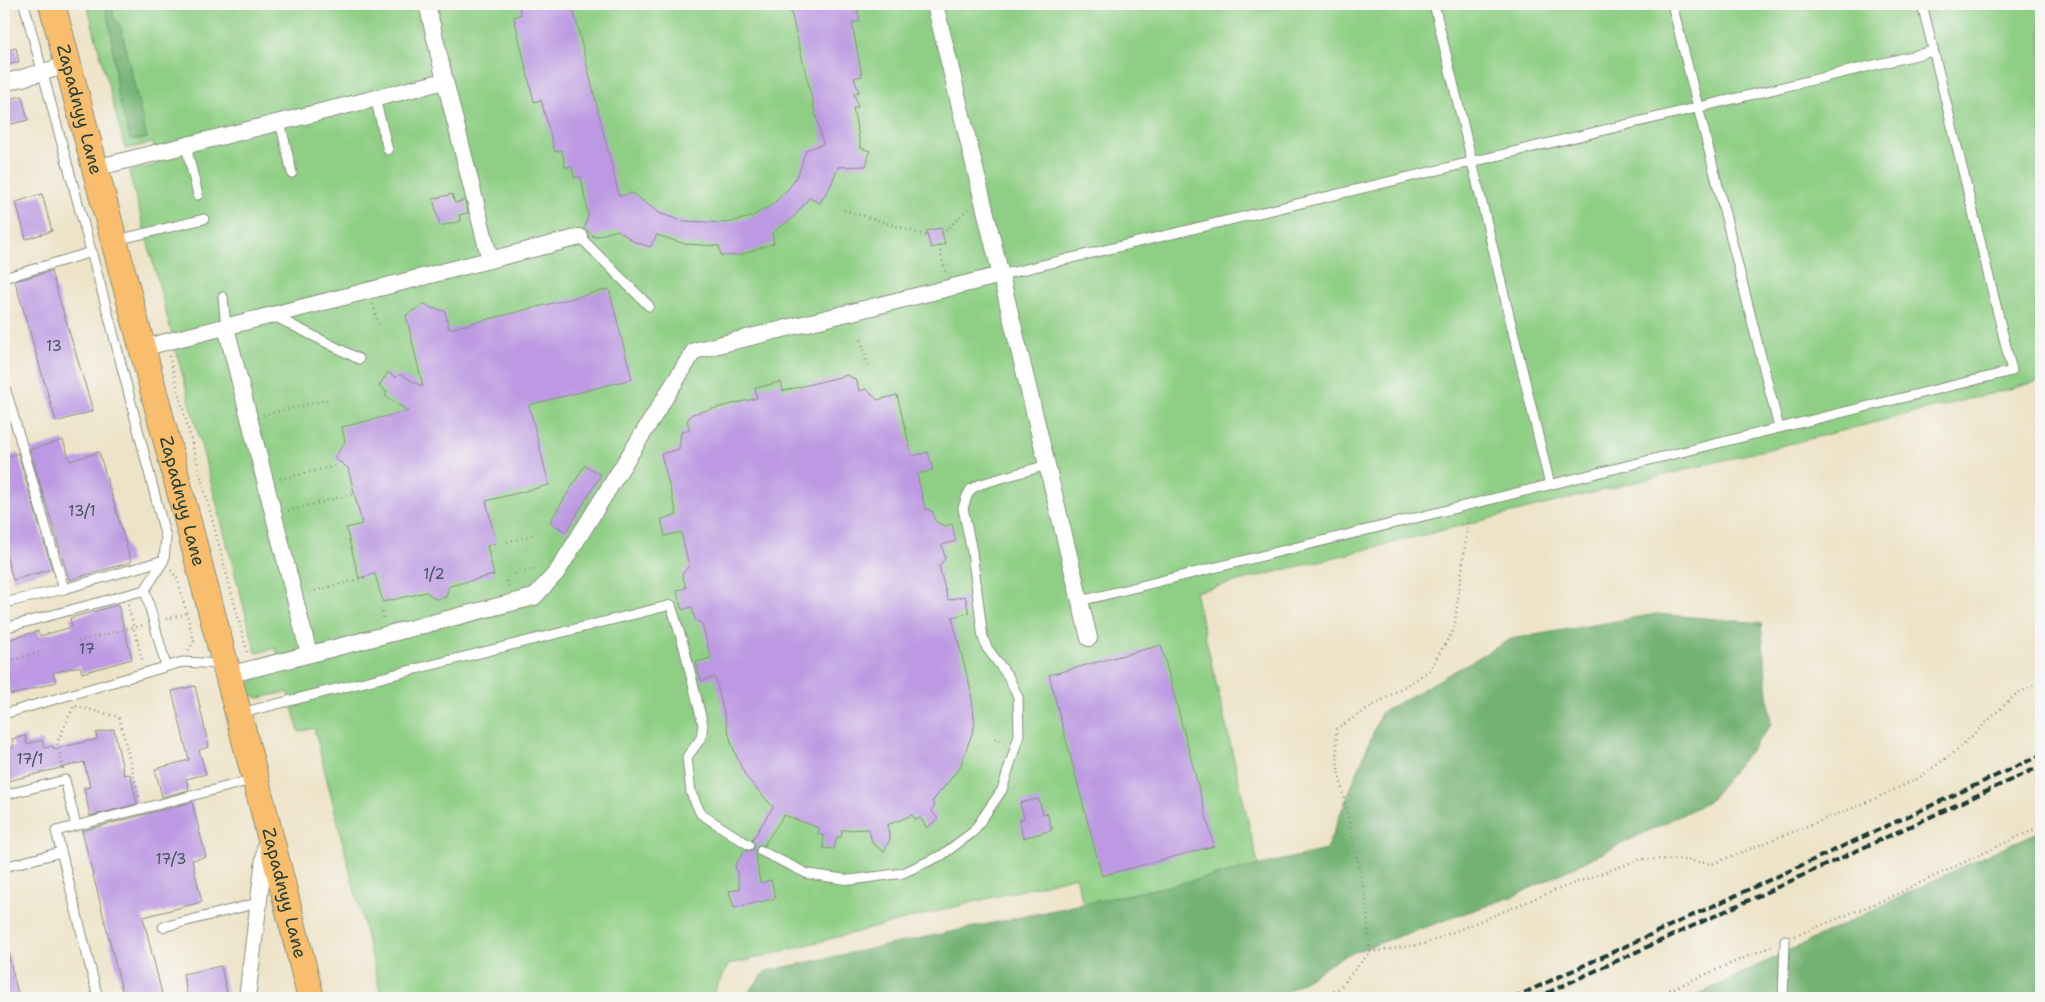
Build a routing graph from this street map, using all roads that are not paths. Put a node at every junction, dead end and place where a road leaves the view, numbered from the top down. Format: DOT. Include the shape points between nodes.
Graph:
graph roads {
  1 [pos="24,4"];
  2 [pos="52,4"];
  3 [pos="426,4"];
  4 [pos="935,4"];
  5 [pos="1434,4"];
  6 [pos="1672,4"];
  7 [pos="1922,4"];
  8 [pos="1933,50"];
  9 [pos="56,68"];
  10 [pos="446,81"];
  11 [pos="4,83"];
  12 [pos="375,98"];
  13 [pos="1698,107"];
  14 [pos="280,122"];
  15 [pos="186,146"];
  16 [pos="388,150"];
  17 [pos="1472,162"];
  18 [pos="95,168"];
  19 [pos="292,173"];
  20 [pos="198,195"];
  21 [pos="204,219"];
  22 [pos="580,237"];
  23 [pos="103,246"];
  24 [pos="490,260"];
  25 [pos="1001,275"];
  26 [pos="4,278"];
  27 [pos="223,297"];
  28 [pos="649,306"];
  29 [pos="271,315"];
  30 [pos="226,327"];
  31 [pos="154,345"];
  32 [pos="359,359"];
  33 [pos="4,384"];
  34 [pos="1779,428"];
  35 [pos="1047,466"];
  36 [pos="1550,485"];
  37 [pos="164,560"];
  38 [pos="64,589"];
  39 [pos="145,590"];
  40 [pos="1080,600"];
  41 [pos="4,603"];
  42 [pos="4,628"];
  43 [pos="1089,638"];
  44 [pos="309,654"];
  45 [pos="166,666"];
  46 [pos="235,669"];
  47 [pos="4,714"];
  48 [pos="238,714"];
  49 [pos="255,780"];
  50 [pos="4,795"];
  51 [pos="76,826"];
  52 [pos="268,827"];
  53 [pos="749,845"];
  54 [pos="760,851"];
  55 [pos="61,852"];
  56 [pos="8,866"];
  57 [pos="258,902"];
  58 [pos="163,927"];
  59 [pos="1785,940"];
  60 [pos="98,998"];
  61 [pos="247,998"];
  62 [pos="311,998"];
  63 [pos="1783,998"];
  1 -- 9 [label="lane"];
  2 -- 9 [label="main road, Zapadnyy Lane"];
  3 -- 10 [label="street"];
  4 -- 25 [label="street"];
  5 -- 17 [label="lane"];
  6 -- 13 [label="lane"];
  7 -- 8 [label="lane"];
  8 -- 13 [label="lane"];
  8 -- 34 [label="lane" via="2012,370"];
  9 -- 11 [label="street"];
  9 -- 18 [label="main road, Zapadnyy Lane"];
  9 -- 23 [label="lane"];
  10 -- 12 [label="street"];
  10 -- 24 [label="street"];
  12 -- 14 [label="street"];
  12 -- 16 [label="lane"];
  13 -- 17 [label="lane"];
  13 -- 34 [label="lane"];
  14 -- 15 [label="street"];
  14 -- 19 [label="lane"];
  15 -- 18 [label="street"];
  15 -- 20 [label="lane"];
  17 -- 25 [label="lane"];
  17 -- 36 [label="lane"];
  18 -- 23 [label="main road, Zapadnyy Lane"];
  21 -- 23 [label="lane"];
  22 -- 24 [label="street"];
  22 -- 28 [label="lane"];
  23 -- 26 [label="lane"];
  23 -- 31 [label="main road, Zapadnyy Lane"];
  23 -- 37 [label="lane" via="166,538"];
  24 -- 29 [label="street"];
  25 -- 35 [label="street"];
  25 -- 44 [label="street" via="694,351 557,572 534,598"];
  27 -- 30 [label="lane"];
  29 -- 30 [label="street"];
  29 -- 32 [label="lane"];
  30 -- 31 [label="street"];
  30 -- 44 [label="street"];
  31 -- 46 [label="main road, Zapadnyy Lane"];
  33 -- 38 [label="lane"];
  34 -- 36 [label="lane"];
  35 -- 40 [label="street"];
  35 -- 54 [label="lane" via="981,484 971,490 964,508 983,638 1018,697 1019,735 1002,790 973,832 942,855 903,874 851,880 808,874"];
  36 -- 40 [label="lane"];
  37 -- 38 [label="lane"];
  37 -- 39 [label="lane"];
  38 -- 41 [label="lane"];
  39 -- 42 [label="lane"];
  39 -- 45 [label="lane"];
  40 -- 43 [label="street"];
  44 -- 46 [label="street"];
  45 -- 46 [label="lane" via="182,662"];
  45 -- 47 [label="lane"];
  46 -- 48 [label="main road, Zapadnyy Lane"];
  48 -- 49 [label="main road, Zapadnyy Lane"];
  48 -- 53 [label="lane" via="671,605 703,725 701,738 687,757 691,793 701,814"];
  49 -- 51 [label="lane"];
  49 -- 52 [label="main road, Zapadnyy Lane"];
  50 -- 51 [label="lane" via="65,780"];
  51 -- 55 [label="lane" via="56,831"];
  52 -- 57 [label="street"];
  52 -- 62 [label="main road, Zapadnyy Lane"];
  55 -- 56 [label="lane"];
  55 -- 60 [label="lane"];
  57 -- 58 [label="lane"];
  57 -- 61 [label="street"];
  59 -- 63 [label="lane"];
}
